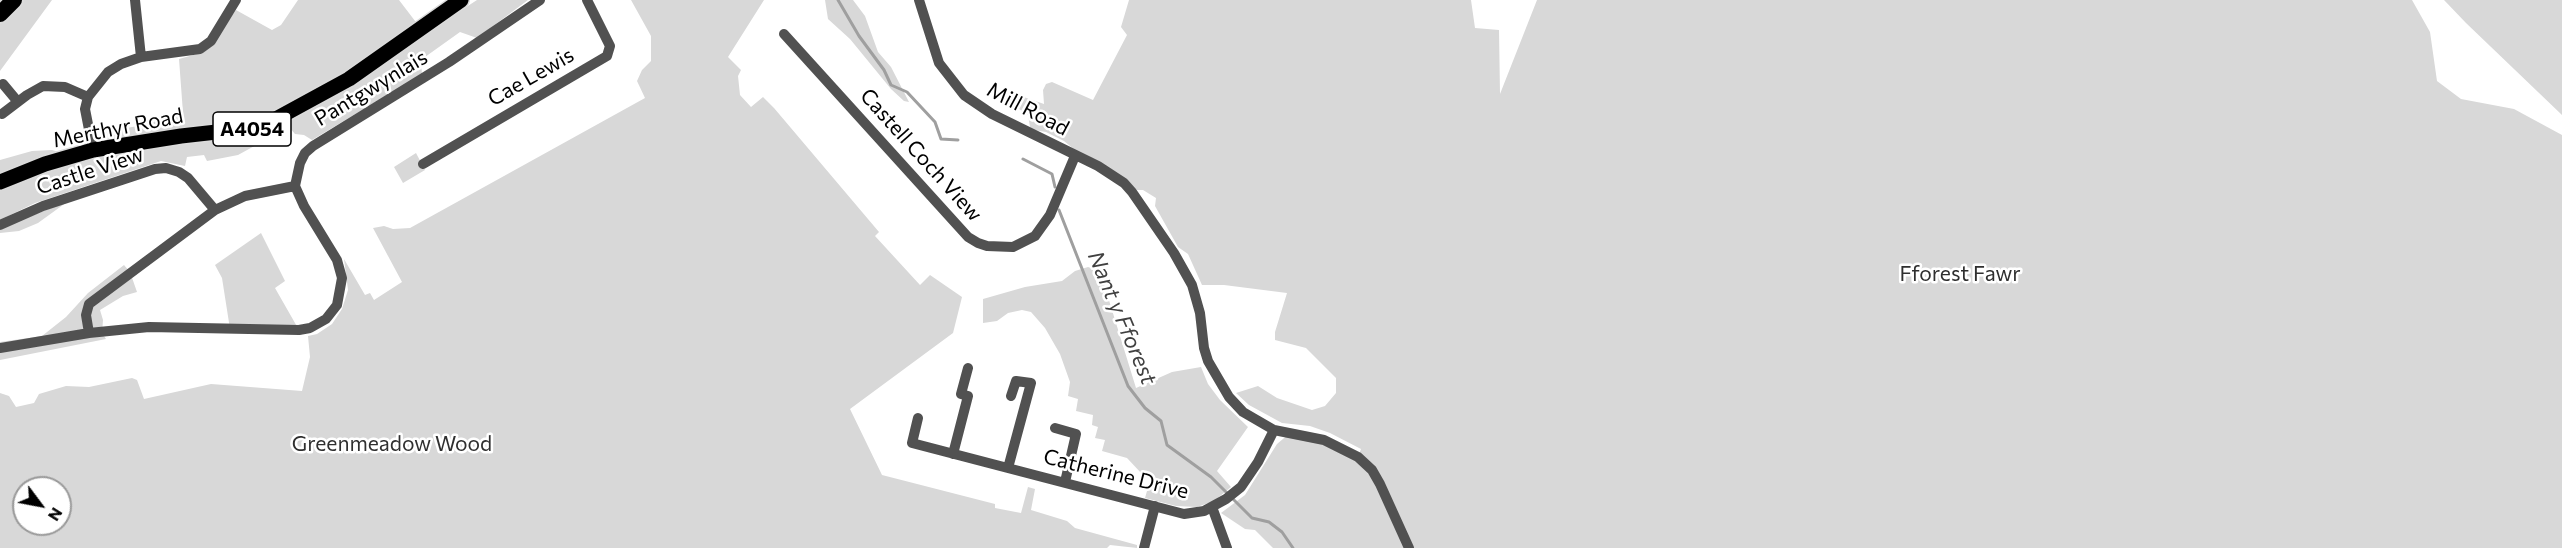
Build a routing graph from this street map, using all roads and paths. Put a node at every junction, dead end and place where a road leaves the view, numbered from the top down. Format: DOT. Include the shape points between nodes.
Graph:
graph roads {
  1 [pos="14,0"];
  2 [pos="135,0"];
  3 [pos="236,0"];
  4 [pos="460,0"];
  5 [pos="540,0"];
  6 [pos="587,0"];
  7 [pos="919,0"];
  8 [pos="0,14"];
  9 [pos="784,34"];
  10 [pos="141,57"];
  11 [pos="3,84"];
  12 [pos="88,97"];
  13 [pos="18,102"];
  14 [pos="2,114"];
  15 [pos="93,150"];
  16 [pos="1075,156"];
  17 [pos="423,164"];
  18 [pos="0,182"];
  19 [pos="295,186"];
  20 [pos="215,210"];
  21 [pos="0,225"];
  22 [pos="89,333"];
  23 [pos="0,348"];
  24 [pos="968,368"];
  25 [pos="1011,396"];
  26 [pos="918,418"];
  27 [pos="1055,428"];
  28 [pos="1274,430"];
  29 [pos="953,454"];
  30 [pos="1008,468"];
  31 [pos="1065,482"];
  32 [pos="1155,506"];
  33 [pos="1212,507"];
  34 [pos="1144,548"];
  35 [pos="1227,548"];
  36 [pos="1408,548"];
  1 -- 8 [label="highway"];
  2 -- 10 [label="street"];
  3 -- 10 [label="street" via="210,41 200,48"];
  4 -- 15 [label="main road, Merthyr Road / A4054" via="349,80 261,127"];
  5 -- 19 [label="street, Pantgwynlais" via="449,63 313,146 300,163"];
  6 -- 17 [label="street, Cae Lewis" via="610,46 607,56"];
  7 -- 16 [label="street, Mill Road" via="939,63 961,92 992,114"];
  9 -- 16 [label="street, Castell Coch View" via="968,237 978,243 1013,247 1035,236 1050,215"];
  10 -- 12 [label="street" via="108,72"];
  11 -- 13 [label="street"];
  12 -- 13 [label="street" via="65,87 43,86"];
  12 -- 15 [label="street" via="86,121"];
  13 -- 14 [label="street"];
  15 -- 18 [label="main road, Merthyr Road / A4054"];
  16 -- 28 [label="street, Mill Road" via="1113,175 1132,192 1191,285 1208,361 1229,397 1243,412"];
  19 -- 20 [label="street" via="245,196"];
  19 -- 22 [label="street" via="341,269 337,305 326,319 299,330 149,327"];
  20 -- 21 [label="street, Castle View" via="188,178 166,168 44,206"];
  20 -- 22 [label="street" via="89,304"];
  22 -- 23 [label="street"];
  24 -- 29 [label="street" via="961,394 968,396"];
  25 -- 30 [label="street" via="1016,381 1031,383"];
  26 -- 29 [label="street, Catherine Drive" via="912,443"];
  27 -- 31 [label="street" via="1076,434"];
  28 -- 33 [label="street, Catherine Drive" via="1248,478"];
  28 -- 36 [label="street, Mill Road" via="1324,440 1358,457 1380,484"];
  29 -- 30 [label="street, Catherine Drive"];
  30 -- 31 [label="street, Catherine Drive"];
  31 -- 32 [label="street, Catherine Drive"];
  32 -- 33 [label="street, Catherine Drive" via="1184,514"];
  32 -- 34 [label="street"];
  33 -- 35 [label="street"];
}
